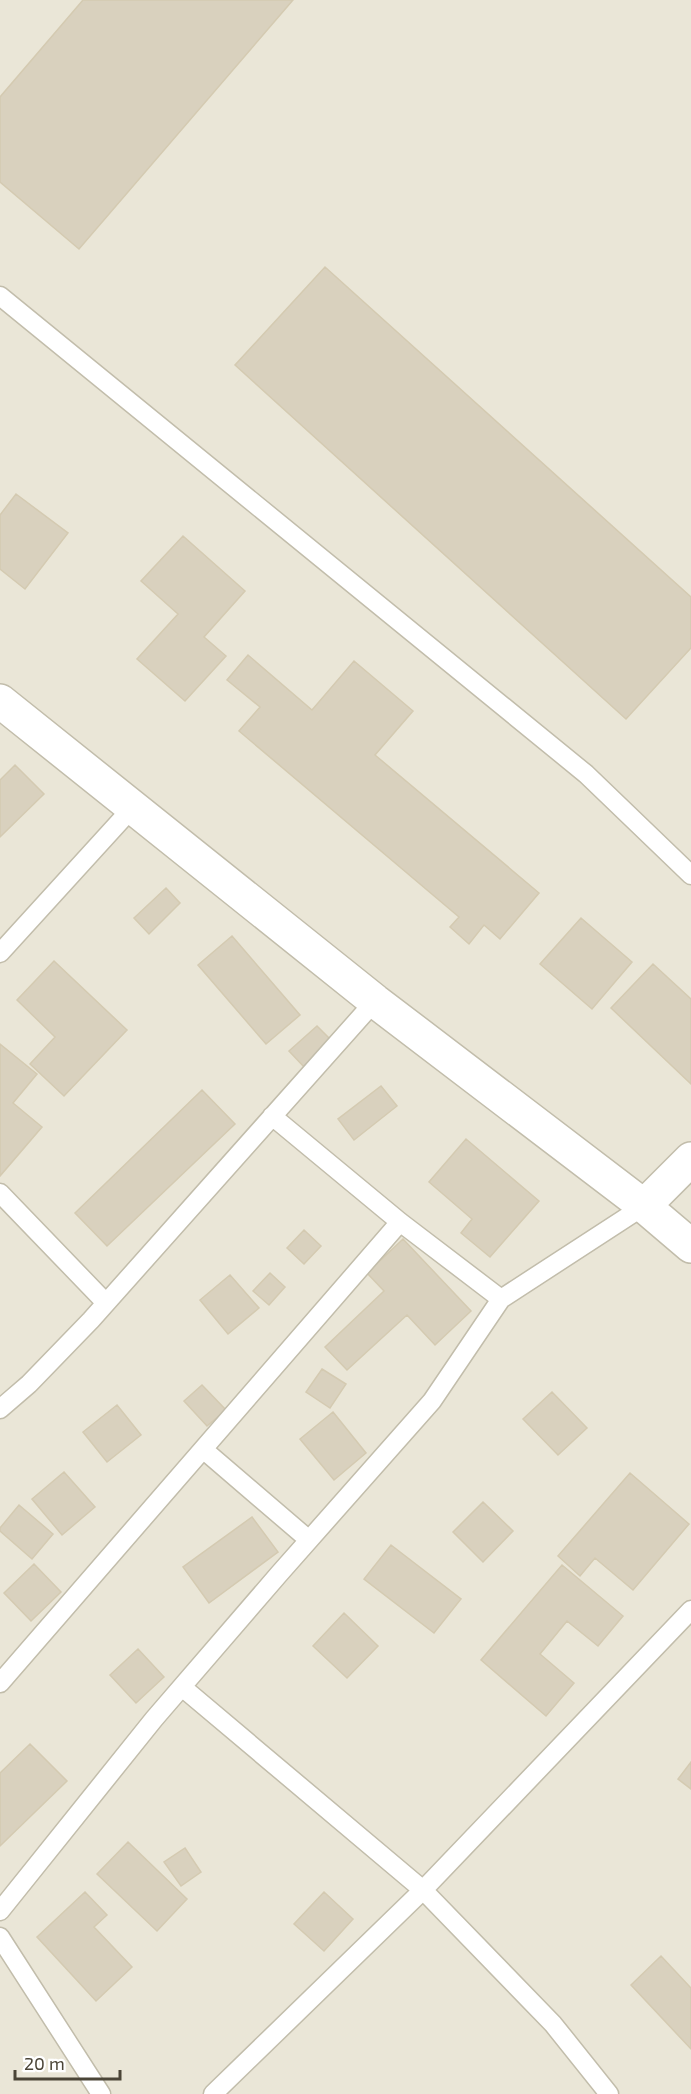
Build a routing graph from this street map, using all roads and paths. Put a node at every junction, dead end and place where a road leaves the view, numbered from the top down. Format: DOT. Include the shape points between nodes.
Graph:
graph roads {
  1 [pos="0,296"];
  2 [pos="0,701"];
  3 [pos="133,807"];
  4 [pos="691,875"];
  5 [pos="0,953"];
  6 [pos="375,1001"];
  7 [pos="273,1116"];
  8 [pos="691,1159"];
  9 [pos="0,1193"];
  10 [pos="644,1206"];
  11 [pos="400,1222"];
  12 [pos="691,1246"];
  13 [pos="501,1299"];
  14 [pos="106,1303"];
  15 [pos="0,1409"];
  16 [pos="204,1450"];
  17 [pos="309,1539"];
  18 [pos="691,1610"];
  19 [pos="0,1683"];
  20 [pos="182,1687"];
  21 [pos="423,1890"];
  22 [pos="0,1911"];
  23 [pos="0,1937"];
  24 [pos="101,2094"];
  25 [pos="213,2094"];
  26 [pos="609,2094"];
  1 -- 4 [label="lane" via="586,774"];
  2 -- 3 [label="street"];
  3 -- 5 [label="lane"];
  3 -- 6 [label="street"];
  6 -- 7 [label="lane"];
  6 -- 10 [label="street"];
  7 -- 11 [label="lane"];
  7 -- 14 [label="lane"];
  8 -- 10 [label="street"];
  9 -- 14 [label="lane"];
  10 -- 12 [label="street"];
  10 -- 13 [label="lane"];
  11 -- 13 [label="lane"];
  11 -- 16 [label="lane"];
  13 -- 17 [label="lane" via="432,1401"];
  14 -- 15 [label="lane"];
  16 -- 17 [label="lane"];
  16 -- 19 [label="lane"];
  17 -- 20 [label="lane"];
  18 -- 21 [label="lane"];
  20 -- 21 [label="lane"];
  20 -- 22 [label="lane"];
  21 -- 25 [label="lane"];
  21 -- 26 [label="lane" via="553,2024"];
  23 -- 24 [label="lane"];
}
